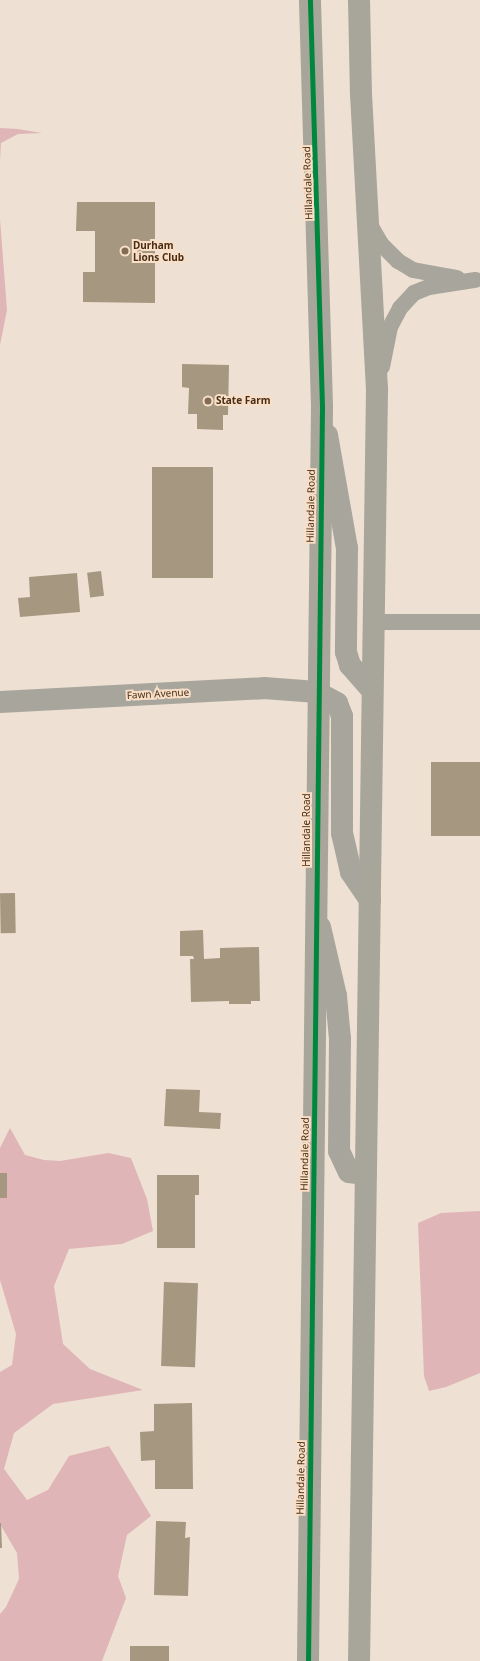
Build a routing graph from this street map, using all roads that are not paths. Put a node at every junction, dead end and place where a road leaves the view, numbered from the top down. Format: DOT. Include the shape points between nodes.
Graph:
graph roads {
  1 [pos="310,0"];
  2 [pos="359,0"];
  3 [pos="368,222"];
  4 [pos="377,390"];
  5 [pos="322,406"];
  6 [pos="374,622"];
  7 [pos="480,622"];
  8 [pos="372,690"];
  9 [pos="317,692"];
  10 [pos="0,702"];
  11 [pos="370,900"];
  12 [pos="316,908"];
  13 [pos="366,1174"];
  14 [pos="308,1661"];
  15 [pos="360,1661"];
  1 -- 5 [label="main road, Hillandale Road"];
  2 -- 3 [label="main road"];
  3 -- 4 [label="main road"];
  3 -- 4 [label="lane" via="381,244 398,261 413,270 475,280 429,287 414,293 400,308 390,326"];
  4 -- 6 [label="main road"];
  5 -- 8 [label="street" via="347,548 346,652 350,665"];
  5 -- 9 [label="main road, Hillandale Road"];
  6 -- 7 [label="lane"];
  6 -- 8 [label="main road"];
  8 -- 11 [label="main road"];
  9 -- 10 [label="street, Fawn Avenue" via="264,688"];
  9 -- 11 [label="street" via="337,703 342,716 342,833 351,872"];
  9 -- 12 [label="main road, Hillandale Road"];
  11 -- 13 [label="main road"];
  12 -- 13 [label="street" via="336,996 340,1039 340,1151 349,1172"];
  12 -- 14 [label="main road, Hillandale Road"];
  13 -- 15 [label="main road"];
}
